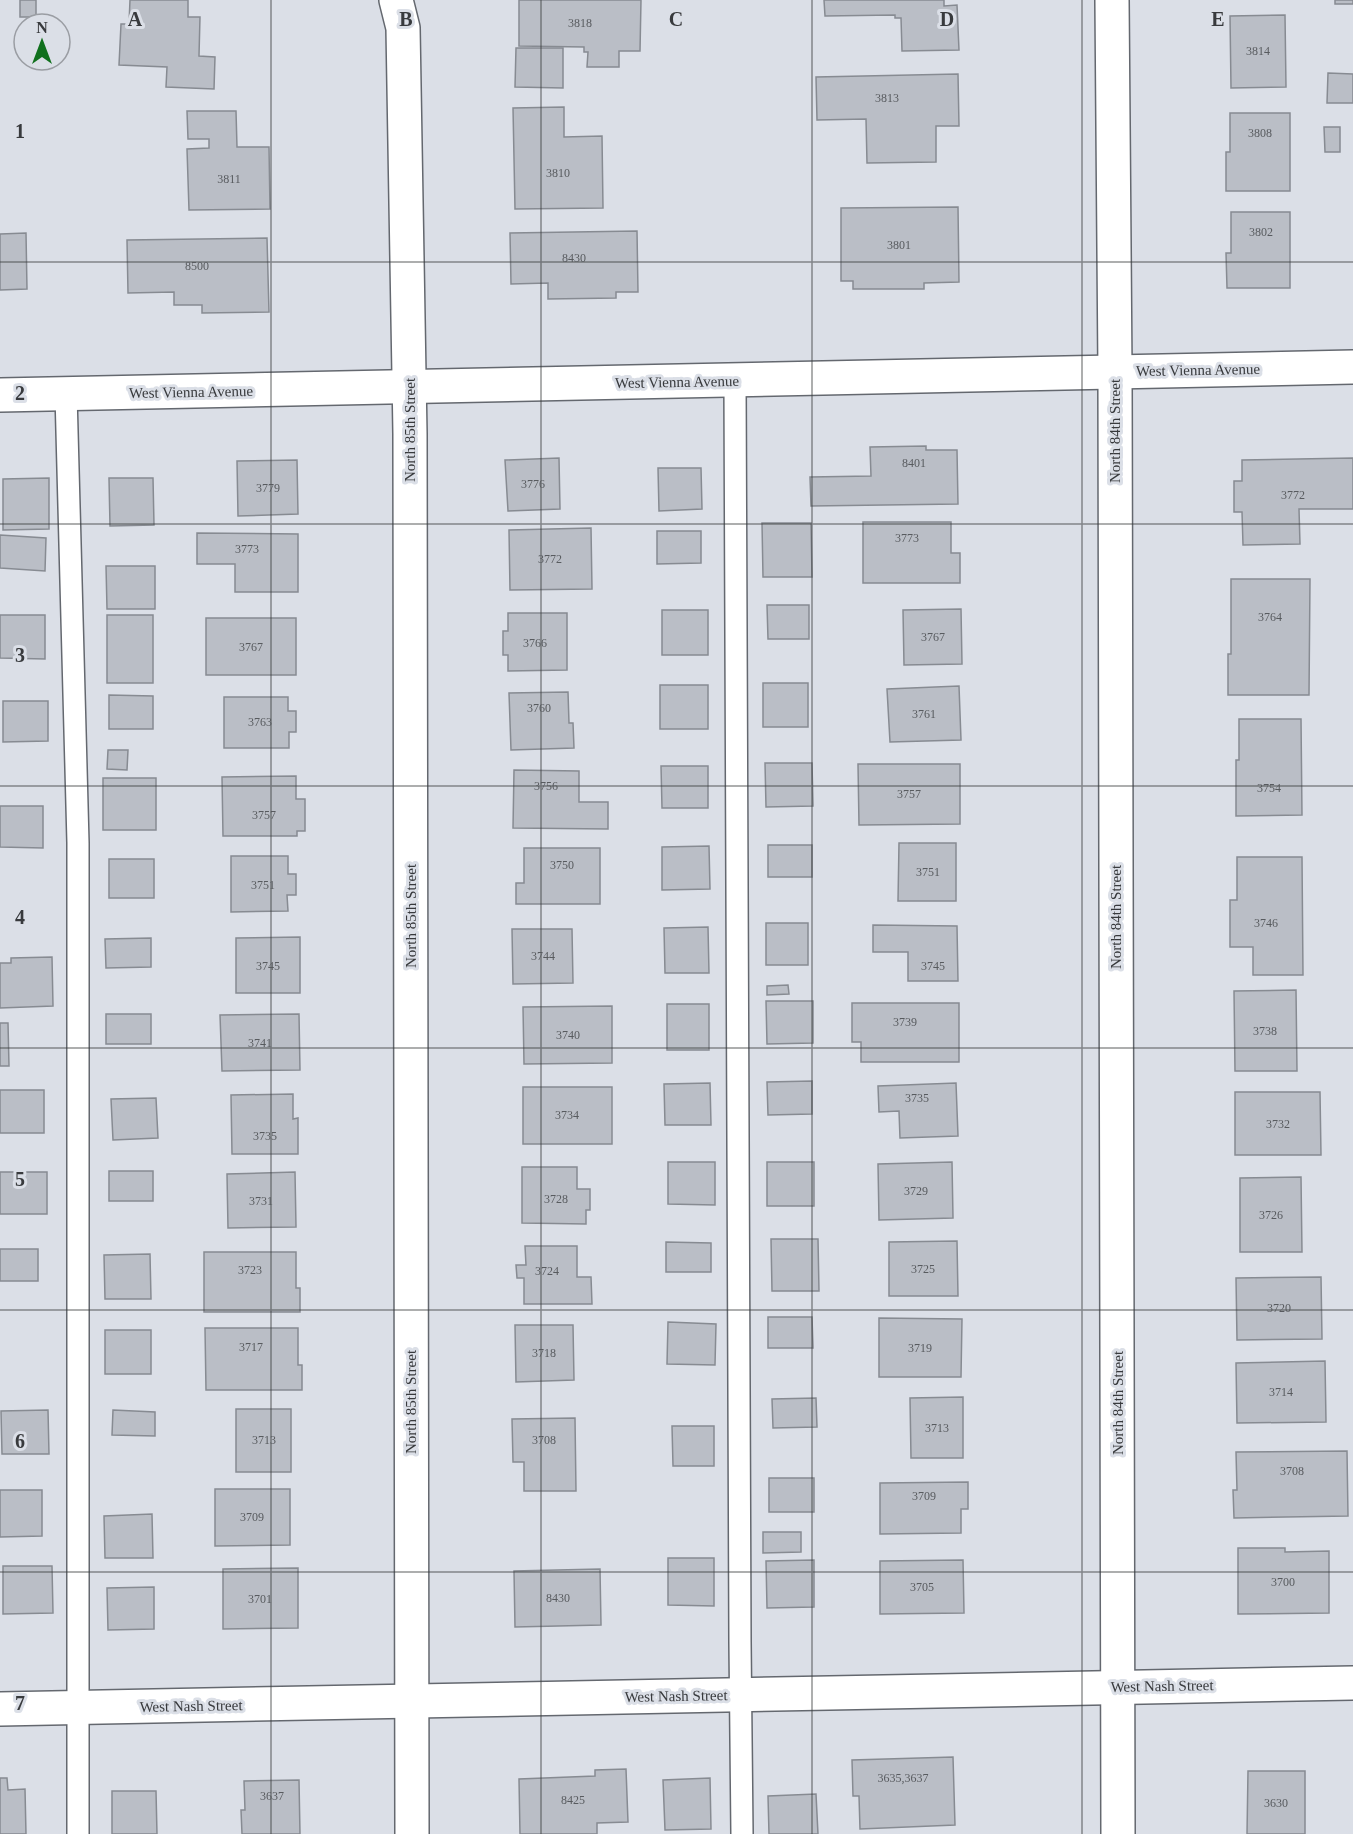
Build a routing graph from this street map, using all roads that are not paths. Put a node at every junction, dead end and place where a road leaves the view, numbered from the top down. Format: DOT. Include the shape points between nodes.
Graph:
graph roads {
  1 [pos="396,0"];
  2 [pos="1112,0"];
  3 [pos="1353,367"];
  4 [pos="1115,372"];
  5 [pos="735,381"];
  6 [pos="410,388"];
  7 [pos="66,394"];
  8 [pos="0,395"];
  9 [pos="1353,1683"];
  10 [pos="1119,1687"];
  11 [pos="740,1695"];
  12 [pos="411,1702"];
  13 [pos="78,1708"];
  14 [pos="0,1709"];
  15 [pos="78,1834"];
  16 [pos="412,1834"];
  17 [pos="742,1834"];
  18 [pos="1118,1834"];
  1 -- 6 [label="street, North 85th Street" via="403,28"];
  2 -- 4 [label="street, North 84th Street"];
  3 -- 4 [label="street, West Vienna Avenue"];
  4 -- 5 [label="street, West Vienna Avenue"];
  4 -- 10 [label="street, North 84th Street"];
  5 -- 6 [label="street, West Vienna Avenue"];
  5 -- 11 [label="lane"];
  6 -- 7 [label="street, West Vienna Avenue"];
  6 -- 12 [label="street, North 85th Street"];
  7 -- 8 [label="street, West Vienna Avenue"];
  7 -- 13 [label="lane" via="78,843"];
  9 -- 10 [label="street, West Nash Street"];
  10 -- 11 [label="street, West Nash Street"];
  10 -- 18 [label="street, North 84th Street"];
  11 -- 12 [label="street, West Nash Street"];
  11 -- 17 [label="lane"];
  12 -- 13 [label="street, West Nash Street"];
  12 -- 16 [label="street, North 85th Street"];
  13 -- 14 [label="street, West Nash Street"];
  13 -- 15 [label="lane"];
}
